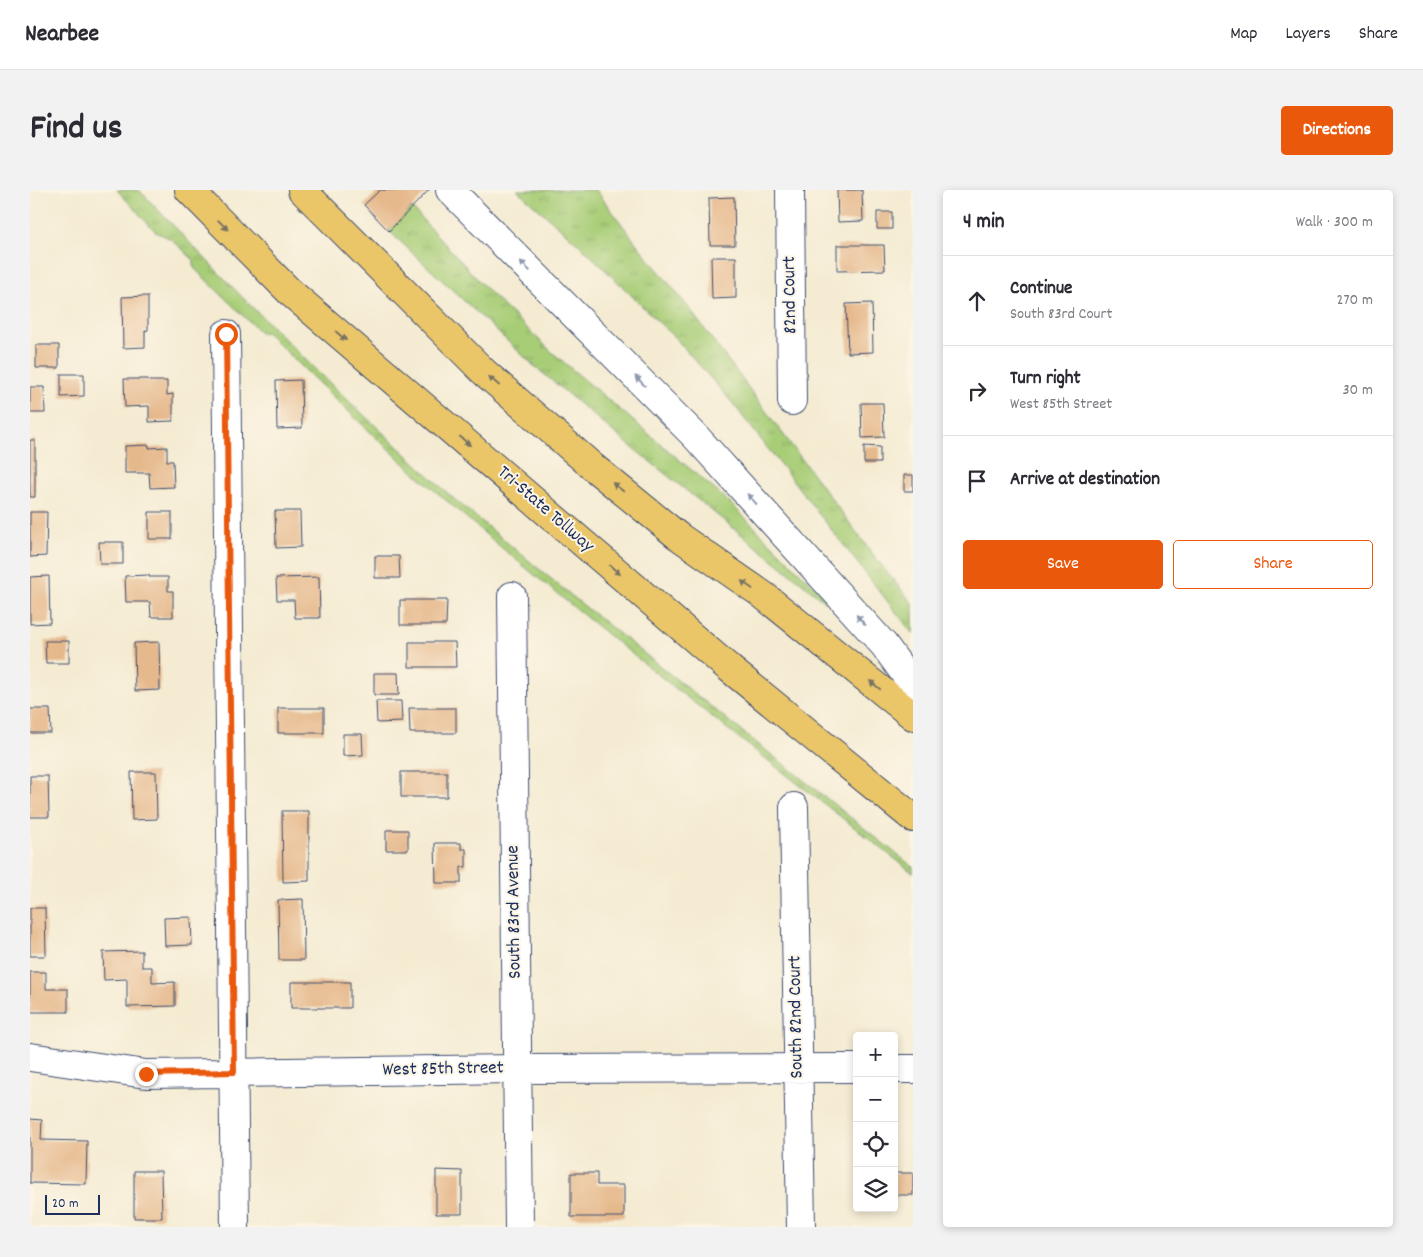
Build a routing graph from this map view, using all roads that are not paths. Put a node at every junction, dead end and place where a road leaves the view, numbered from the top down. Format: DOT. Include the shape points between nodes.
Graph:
graph roads {
  1 [pos="189,190"];
  2 [pos="302,190"];
  3 [pos="450,190"];
  4 [pos="790,190"];
  5 [pos="226,334"];
  6 [pos="792,401"];
  7 [pos="512,596"];
  8 [pos="913,685"];
  9 [pos="913,716"];
  10 [pos="794,807"];
  11 [pos="913,818"];
  12 [pos="30,1057"];
  13 [pos="798,1068"];
  14 [pos="853,1068"];
  15 [pos="517,1069"];
  16 [pos="898,1069"];
  17 [pos="913,1069"];
  18 [pos="234,1072"];
  19 [pos="235,1227"];
  20 [pos="519,1227"];
  21 [pos="801,1227"];
  1 -- 11 [label="highway, Tri-State Tollway, one-way" via="290,292 730,668"];
  9 -- 2 [label="highway, one-way" via="763,595 678,536 593,467 484,372"];
  8 -- 3 [label="street, one-way" via="884,645 696,437"];
  4 -- 6 [label="street, 82nd Court"];
  5 -- 18 [label="street"];
  7 -- 15 [label="street, South 83rd Avenue"];
  10 -- 13 [label="street, South 82nd Court"];
  12 -- 18 [label="street, West 85th Street" via="146,1074"];
  13 -- 14 [label="street, West 85th Street"];
  13 -- 15 [label="street, West 85th Street"];
  13 -- 21 [label="street, South 82nd Court"];
  15 -- 18 [label="street, West 85th Street"];
  15 -- 20 [label="street, South 83rd Avenue"];
  16 -- 17 [label="street"];
  18 -- 19 [label="street"];
}
